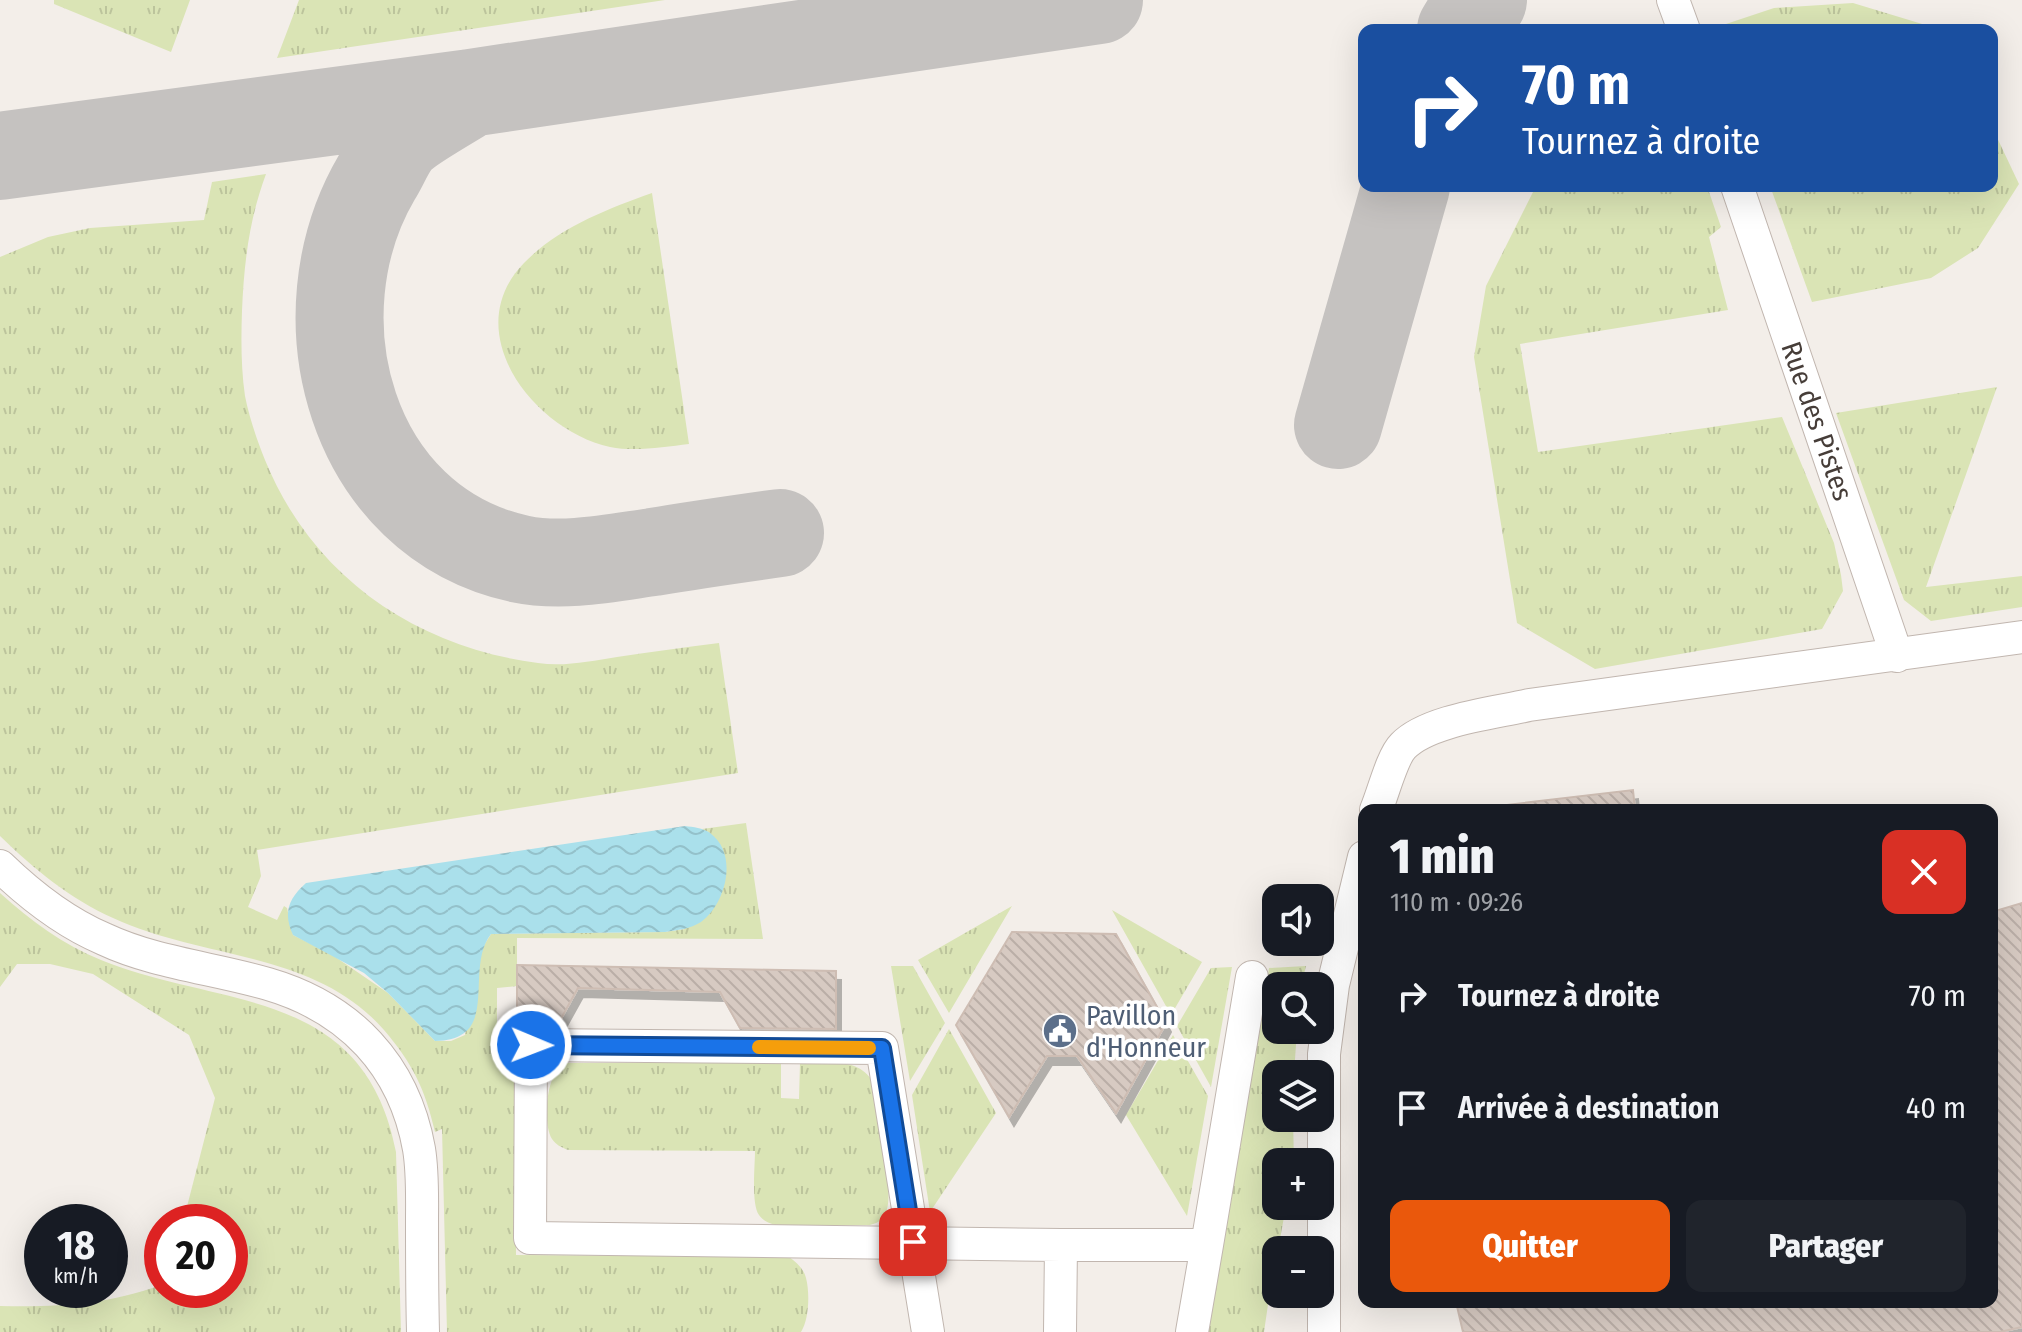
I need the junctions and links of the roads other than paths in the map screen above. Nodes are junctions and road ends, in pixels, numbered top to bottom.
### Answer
1 (1673, 0) edge
2 (1682, 24) edge
3 (1739, 192) edge
4 (2022, 637) edge
5 (1897, 656) junction
6 (1378, 804) edge
7 (0, 866) edge
8 (1358, 882) edge
9 (1252, 977) dead end
10 (913, 1242) junction
11 (1061, 1245) junction
12 (1207, 1245) junction
13 (423, 1332) edge
14 (928, 1332) edge
15 (1060, 1332) edge
16 (1192, 1332) edge
17 (1324, 1332) edge

1 - 2 lane
3 - 5 lane, Rue des Pistes
4 - 5 lane
5 - 6 lane
7 - 13 lane
8 - 17 lane
9 - 12 lane
10 - 10 lane
10 - 11 lane
10 - 14 lane
11 - 12 lane
11 - 15 lane
12 - 16 lane

